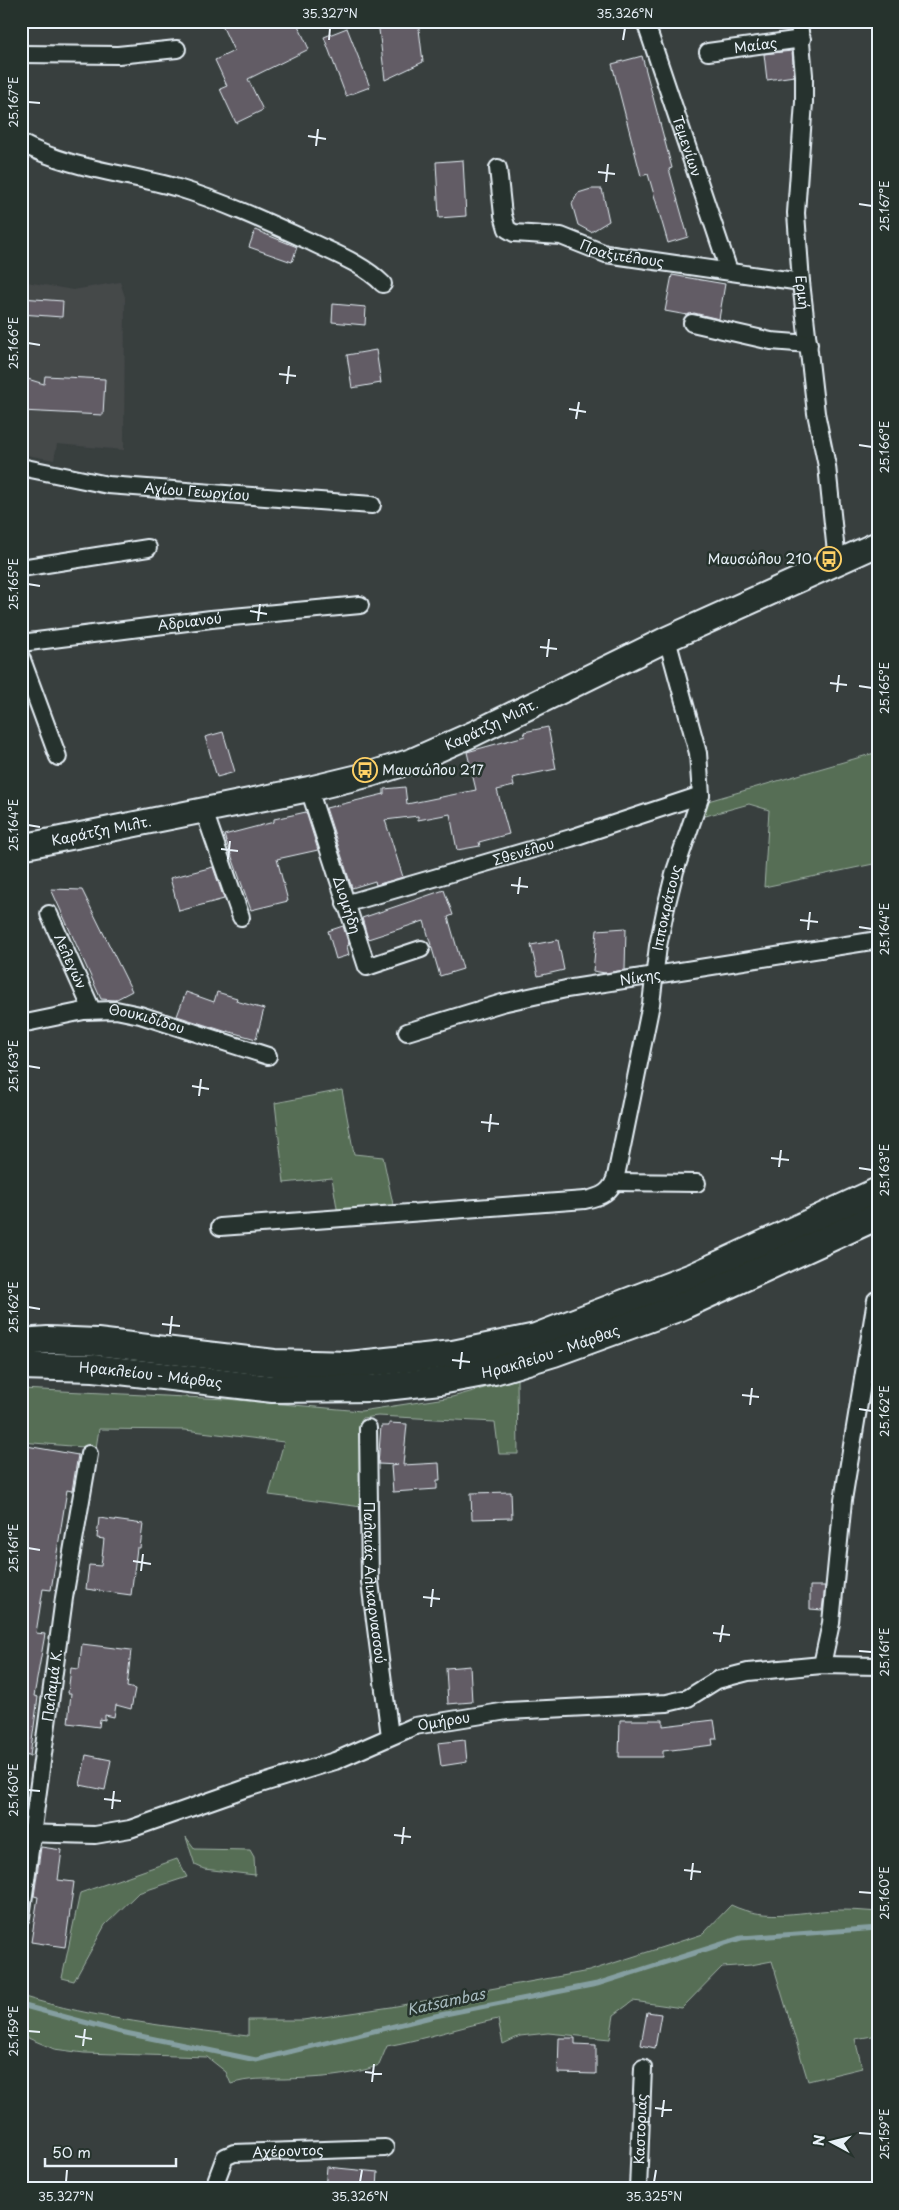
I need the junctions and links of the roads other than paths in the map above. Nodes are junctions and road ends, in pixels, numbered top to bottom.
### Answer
1 (645, 21) edge
2 (799, 21) edge
3 (802, 39) junction
4 (177, 49) dead end
5 (708, 52) dead end
6 (21, 54) edge
7 (21, 143) edge
8 (498, 168) dead end
9 (729, 271) junction
10 (801, 282) junction
11 (383, 284) dead end
12 (692, 323) dead end
13 (809, 344) junction
14 (21, 467) edge
15 (372, 505) dead end
16 (878, 544) edge
17 (148, 548) dead end
18 (837, 562) junction
19 (21, 568) edge
20 (360, 605) dead end
21 (667, 639) junction
22 (21, 643) edge
23 (21, 657) edge
24 (58, 757) dead end
25 (309, 789) junction
26 (701, 795) junction
27 (204, 811) junction
28 (21, 847) edge
29 (345, 904) junction
30 (49, 914) dead end
31 (240, 917) dead end
32 (878, 940) edge
33 (421, 949) dead end
34 (654, 975) junction
35 (92, 1010) junction
36 (21, 1024) edge
37 (407, 1032) dead end
38 (268, 1056) dead end
39 (614, 1182) junction
40 (697, 1183) dead end
41 (878, 1192) edge
42 (878, 1216) edge
43 (220, 1227) dead end
44 (876, 1300) dead end
45 (21, 1342) edge
46 (21, 1366) edge
47 (368, 1428) dead end
48 (89, 1454) dead end
49 (822, 1665) junction
50 (878, 1666) edge
51 (390, 1736) junction
52 (27, 1833) edge
53 (21, 1917) edge
54 (643, 2068) dead end
55 (385, 2148) dead end
56 (213, 2189) edge
57 (638, 2189) edge

1 - 9 street, Τεμενίων
2 - 3 street, Ερμή
3 - 5 street, Μαίας
3 - 10 street, Ερμή
4 - 6 street
7 - 11 street
8 - 9 street, Πραξιτέλους
9 - 10 street, Πραξιτέλους
10 - 13 street, Ερμή
12 - 13 street
13 - 18 street, Ερμή
14 - 15 street, Αγίου Γεωργίου
16 - 18 street, Καράτζη Μιλτ.
17 - 19 street
18 - 21 street, Καράτζη Μιλτ.
20 - 22 street, Αδριανού
21 - 25 street, Καράτζη Μιλτ.
21 - 26 street, Ιπποκράτους
23 - 24 street
25 - 27 street, Καράτζη Μιλτ.
25 - 29 street, Διομήδη
26 - 29 street, Σθενέλου
26 - 34 street, Ιπποκράτους
27 - 28 street, Καράτζη Μιλτ.
27 - 31 street
29 - 33 street, Διομήδη
30 - 35 street, Λελεγών
32 - 34 street, Νίκης
34 - 37 street, Νίκης
34 - 39 street, Ιπποκράτους
35 - 36 street, Θουκιδίδου
35 - 38 street, Θουκιδίδου
39 - 40 street
39 - 43 street
41 - 45 main road, Ηρακλείου - Μάρθας
42 - 46 main road, Ηρακλείου - Μάρθας
44 - 49 street
47 - 51 street, Παλαιάς Αλικαρνασσού
48 - 52 street, Παλαμά Κ.
49 - 50 street, Ομήρου
49 - 51 street, Ομήρου
51 - 52 street, Ομήρου
52 - 53 street, Παλαμά Κ.
54 - 57 street, Καστοριάς
55 - 56 street, Αχέροντος

